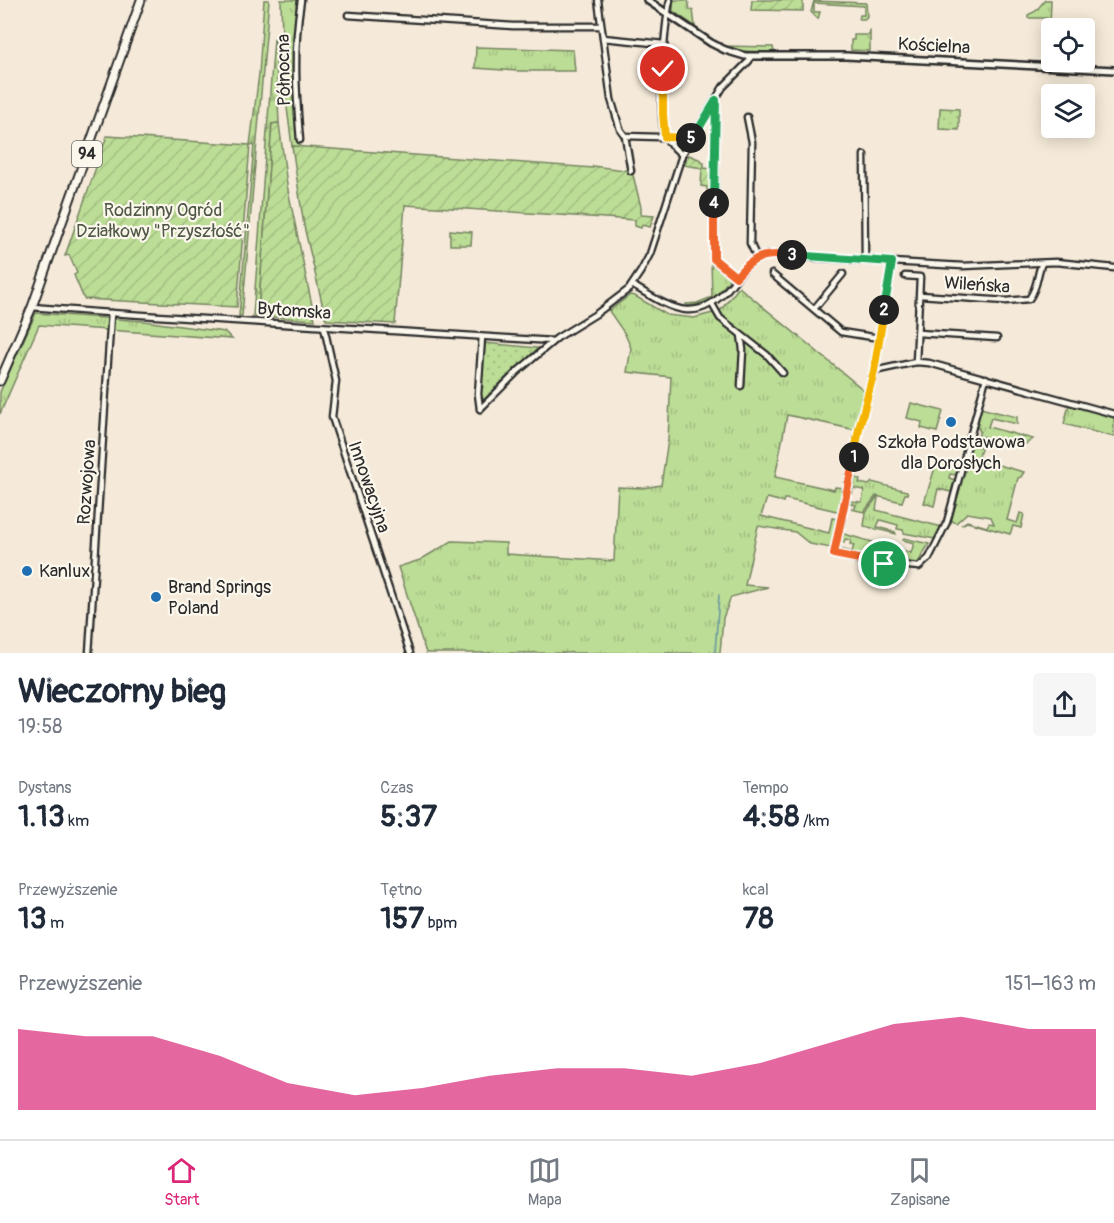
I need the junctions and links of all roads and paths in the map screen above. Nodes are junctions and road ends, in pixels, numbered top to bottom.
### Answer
1 (141, 0) edge
2 (301, 0) edge
3 (598, 0) edge
4 (648, 0) edge
5 (670, 0) edge
6 (667, 14) junction
7 (348, 15) dead end
8 (601, 26) junction
9 (603, 38) junction
10 (664, 44) junction
11 (751, 56) junction
12 (1114, 70) edge
13 (716, 100) junction
14 (747, 117) dead end
15 (625, 136) junction
16 (665, 137) junction
17 (693, 138) junction
18 (300, 140) dead end
19 (682, 155) junction
20 (864, 155) dead end
21 (631, 171) dead end
22 (757, 258) junction
23 (865, 260) junction
24 (892, 262) junction
25 (1042, 262) junction
26 (1114, 268) edge
27 (772, 274) dead end
28 (843, 274) dead end
29 (905, 276) dead end
30 (736, 277) junction
31 (632, 285) junction
32 (920, 295) junction
33 (712, 304) junction
34 (33, 307) junction
35 (814, 309) junction
36 (111, 314) junction
37 (324, 327) junction
38 (918, 333) junction
39 (741, 335) junction
40 (482, 337) junction
41 (879, 338) junction
42 (997, 338) dead end
43 (553, 341) junction
44 (916, 362) junction
45 (874, 371) junction
46 (783, 373) dead end
47 (986, 378) junction
48 (0, 381) edge
49 (741, 386) dead end
50 (1114, 414) edge
51 (89, 653) edge
52 (410, 653) edge

1 - 34 main road, 94
2 - 18 street, Północna
3 - 8 street
4 - 6 street, Kościelna
5 - 6 street
6 - 10 street
6 - 11 street, Kościelna
7 - 8 street
8 - 9 street
9 - 10 street
9 - 15 street
10 - 16 street
11 - 12 street, Kościelna
11 - 13 street
13 - 17 street
13 - 30 street
14 - 22 street
15 - 16 street
15 - 21 street
16 - 17 street
16 - 19 street
17 - 19 street
19 - 31 street
20 - 23 street
22 - 23 street
22 - 30 street
23 - 24 street
24 - 25 street
24 - 41 street
25 - 26 street
25 - 32 street, Wileńska
27 - 35 street
28 - 35 street
29 - 32 street, Wileńska
30 - 33 street
31 - 33 street
31 - 43 street
32 - 38 street, Wileńska
33 - 39 street
34 - 36 street, Bytomska
34 - 48 main road, 94
35 - 41 street
36 - 37 street, Bytomska
36 - 51 street, Rozwojowa
37 - 40 street, Bytomska
37 - 52 street, Innowacyjna
38 - 42 street
38 - 44 street, Wileńska
39 - 46 street
39 - 49 street
40 - 43 street, Bytomska
40 - 43 street
41 - 45 street
44 - 45 street
44 - 47 street
45 - 47 street
47 - 50 street

